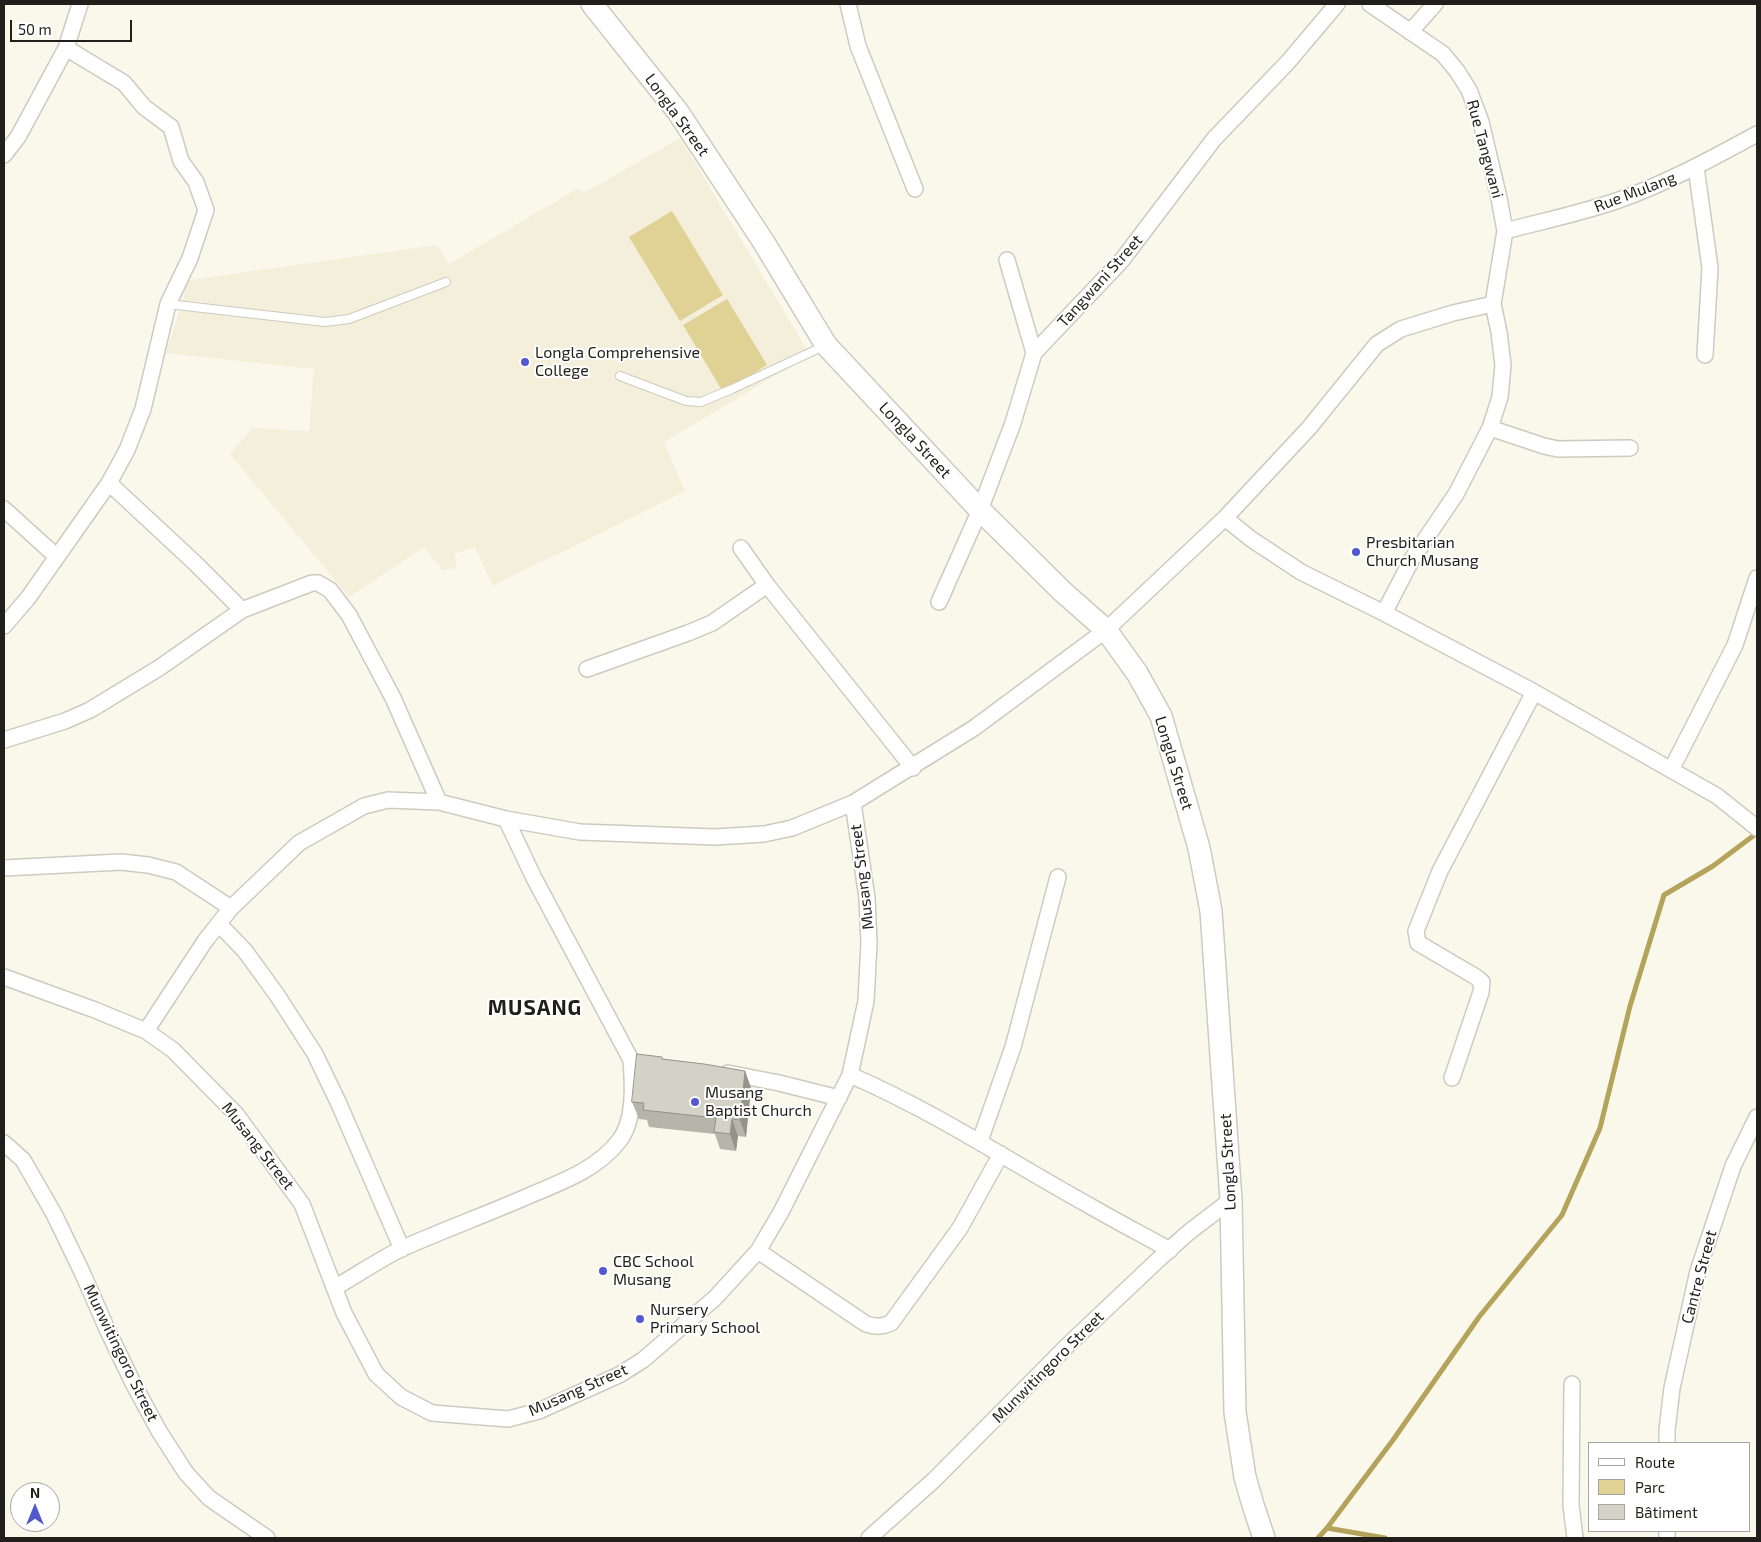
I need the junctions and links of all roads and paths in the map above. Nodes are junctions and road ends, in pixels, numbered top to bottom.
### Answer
1 (80, 4) edge
2 (592, 4) edge
3 (848, 4) edge
4 (1337, 4) edge
5 (1370, 4) edge
6 (1435, 4) edge
7 (1410, 32) junction
8 (66, 48) junction
9 (1757, 134) edge
10 (4, 155) edge
11 (1696, 167) junction
12 (915, 189) dead end
13 (1505, 231) junction
14 (1007, 260) dead end
15 (446, 282) dead end
16 (168, 304) junction
17 (1493, 304) junction
18 (826, 345) junction
19 (1034, 352) junction
20 (1705, 355) dead end
21 (620, 376) dead end
22 (1490, 428) junction
23 (1630, 448) dead end
24 (109, 483) junction
25 (4, 510) edge
26 (980, 510) junction
27 (1225, 518) junction
28 (741, 548) dead end
29 (57, 557) junction
30 (1757, 578) edge
31 (767, 585) junction
32 (939, 602) dead end
33 (242, 610) junction
34 (1384, 613) junction
35 (4, 626) edge
36 (1106, 630) junction
37 (587, 669) dead end
38 (1534, 692) junction
39 (4, 740) edge
40 (913, 768) junction
41 (1671, 770) junction
42 (439, 802) junction
43 (853, 804) junction
44 (506, 819) junction
45 (1757, 828) edge
46 (4, 868) edge
47 (1058, 877) dead end
48 (231, 908) junction
49 (219, 924) junction
50 (4, 977) edge
51 (146, 1031) junction
52 (631, 1060) junction
53 (648, 1062) edge
54 (717, 1072) edge
55 (850, 1075) junction
56 (1452, 1078) dead end
57 (839, 1098) junction
58 (1757, 1117) edge
59 (980, 1141) junction
60 (4, 1143) edge
61 (1001, 1154) junction
62 (1231, 1200) junction
63 (402, 1249) junction
64 (1170, 1250) junction
65 (758, 1251) junction
66 (334, 1288) junction
67 (1572, 1384) dead end
68 (1667, 1442) edge
69 (267, 1538) edge
70 (869, 1538) edge
71 (1264, 1538) edge
72 (1575, 1538) edge

1 - 8 street
2 - 18 main road, Longla Street
3 - 12 street
4 - 19 street, Tangwani Street
5 - 7 street, Rue Tangwani
6 - 7 street
7 - 13 street, Rue Tangwani
8 - 10 street
8 - 16 street
9 - 11 street, Rue Mulang
11 - 13 street, Rue Mulang
11 - 20 street
13 - 17 street
14 - 19 street
15 - 16 lane
16 - 24 street
17 - 22 street
17 - 27 street
18 - 21 lane
18 - 26 main road, Longla Street
19 - 26 street, Tangwani Street
22 - 23 street
22 - 34 street
24 - 29 street
24 - 33 street
25 - 29 street
26 - 32 street, Tangwani Street
26 - 36 main road, Longla Street
27 - 34 street
27 - 36 street
28 - 31 street
29 - 35 street
30 - 41 street
31 - 37 street
31 - 40 street
33 - 39 street
33 - 42 street
34 - 38 street
36 - 40 street
36 - 62 main road, Longla Street
38 - 41 street
38 - 56 street
40 - 43 street
41 - 45 street
42 - 44 street
42 - 48 street
43 - 44 street
43 - 55 street, Musang Street
44 - 52 street
46 - 48 street
47 - 59 street
48 - 49 street
49 - 51 street
49 - 63 street
50 - 51 street, Musang Street
51 - 66 street, Musang Street
52 - 53 street
52 - 63 street
54 - 57 street
55 - 57 street, Musang Street
55 - 59 street
57 - 65 street, Musang Street
58 - 68 street, Cantre Street
59 - 61 street
60 - 69 street, Munwitingoro Street
61 - 64 street
61 - 65 street
62 - 64 street, Munwitingoro Street
62 - 71 main road, Longla Street
63 - 66 street
64 - 70 street, Munwitingoro Street
65 - 66 street, Musang Street
67 - 72 street

